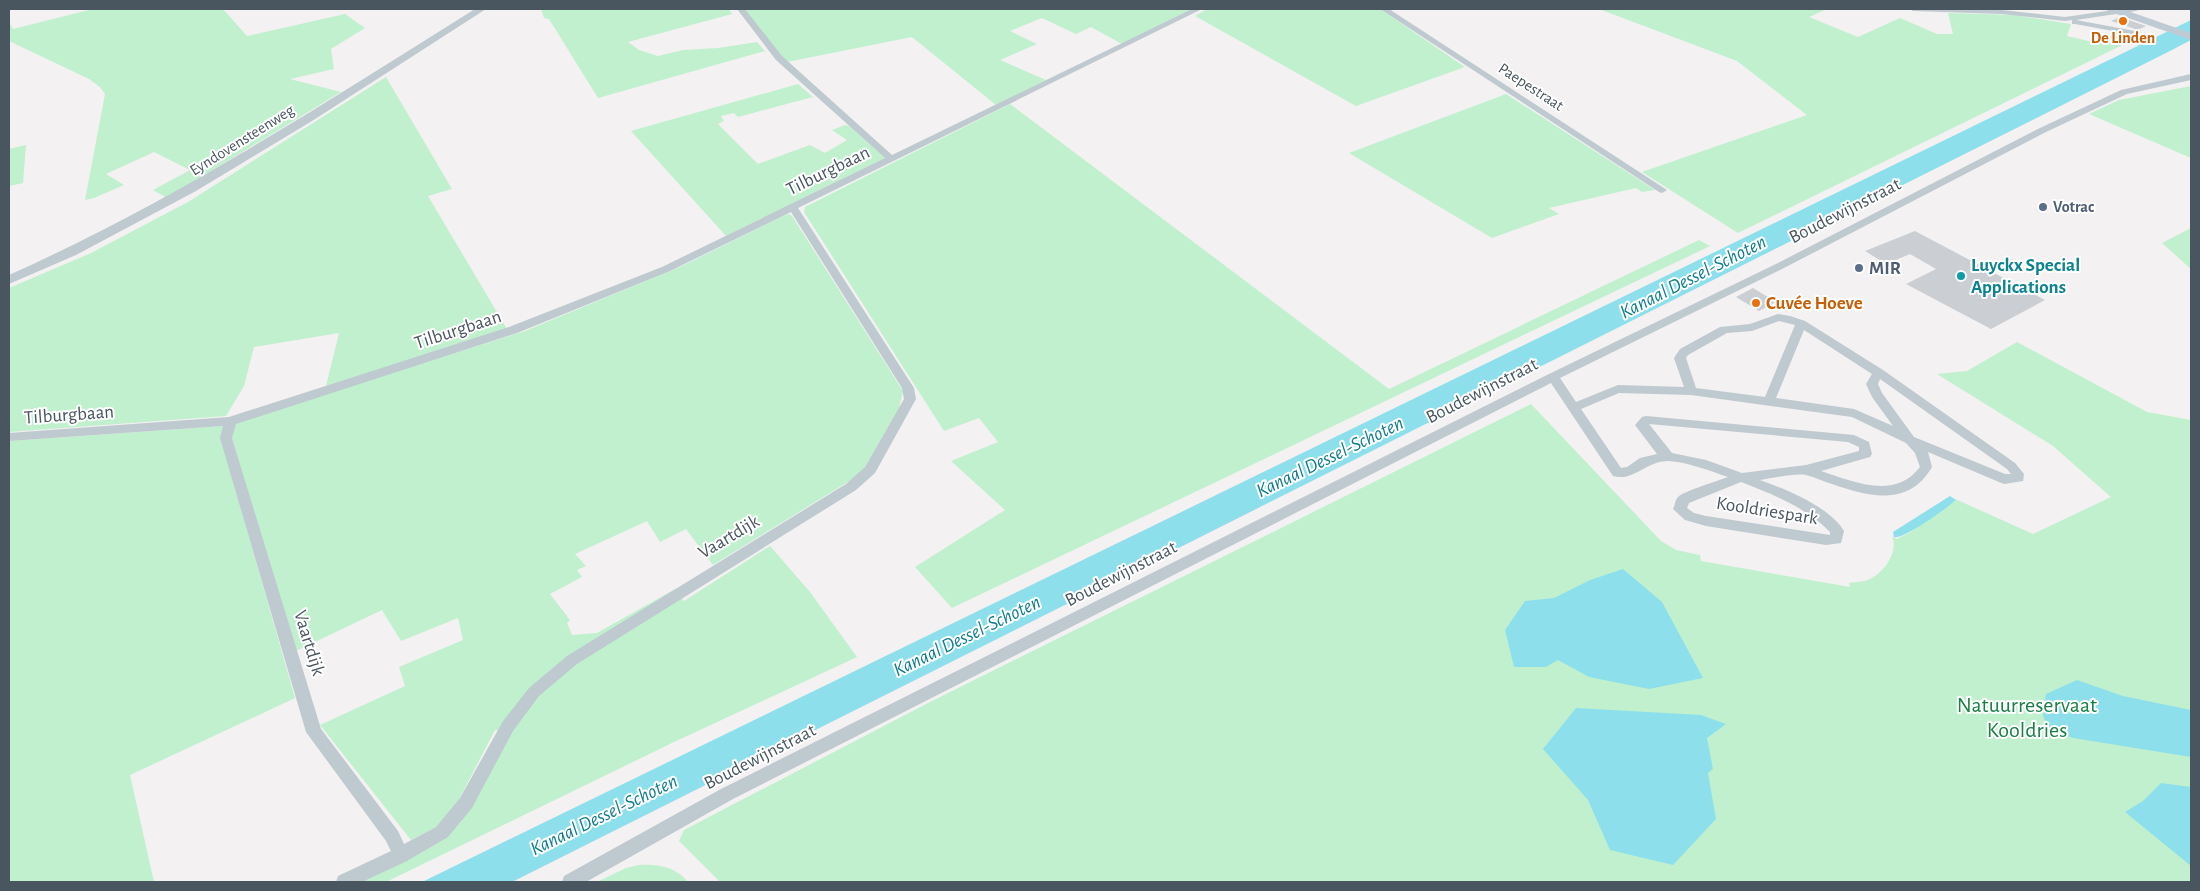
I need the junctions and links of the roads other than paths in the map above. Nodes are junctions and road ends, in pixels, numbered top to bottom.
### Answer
1 (482, 9) edge
2 (741, 9) edge
3 (1198, 9) edge
4 (1384, 9) edge
5 (1913, 9) edge
6 (2136, 9) edge
7 (2115, 10) edge
8 (2071, 19) junction
9 (2136, 33) dead end
10 (2191, 37) edge
11 (2191, 78) edge
12 (891, 159) junction
13 (1662, 190) dead end
14 (794, 208) junction
15 (9, 280) edge
16 (1802, 323) junction
17 (1879, 373) junction
18 (1553, 377) junction
19 (1691, 391) junction
20 (1770, 401) junction
21 (1575, 407) junction
22 (230, 421) junction
23 (9, 437) edge
24 (1910, 440) junction
25 (1668, 457) junction
26 (1806, 470) junction
27 (1743, 477) junction
28 (401, 855) junction
29 (344, 882) edge
30 (570, 882) edge

1 - 15 street, Eyndovensteenweg
2 - 12 street, Tilburgbaan
3 - 12 street, Tilburgbaan
4 - 13 street, Paepestraat
5 - 8 street
6 - 7 street
7 - 8 street
7 - 10 main road
8 - 9 street
11 - 18 street, Boudewijnstraat
12 - 14 street, Tilburgbaan
14 - 22 street, Tilburgbaan
14 - 28 street, Vaartdijk
16 - 17 street, Kooldriespark
16 - 19 street, Kooldriespark
16 - 20 street
17 - 24 street, Kooldriespark
17 - 24 street, Kooldriespark
18 - 21 street, Kooldriespark
18 - 30 street, Boudewijnstraat
19 - 20 street, Kooldriespark
19 - 21 street, Kooldriespark
20 - 24 street, Kooldriespark
21 - 25 street, Kooldriespark
22 - 23 street, Tilburgbaan
22 - 28 street, Vaartdijk
24 - 26 street, Kooldriespark
25 - 26 street, Kooldriespark
25 - 27 street, Kooldriespark
26 - 27 street, Kooldriespark
27 - 27 street, Kooldriespark
28 - 29 street, Vaartdijk

